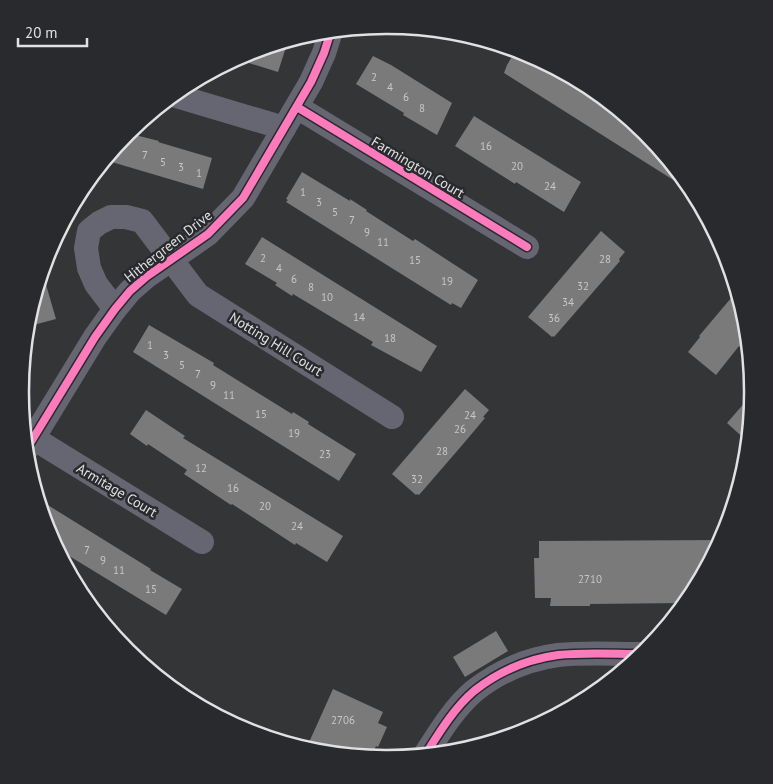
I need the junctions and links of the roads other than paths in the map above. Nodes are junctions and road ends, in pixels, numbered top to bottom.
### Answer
1 (327, 39) edge
2 (183, 98) edge
3 (296, 107) junction
4 (284, 128) junction
5 (527, 248) dead end
6 (172, 259) junction
7 (114, 309) junction
8 (392, 417) dead end
9 (32, 439) edge
10 (33, 446) edge
11 (202, 542) dead end
12 (629, 654) edge
13 (430, 747) edge

1 - 3 street, Hithergreen Drive
2 - 4 street
3 - 4 street, Hithergreen Drive
3 - 5 street, Farmington Court
4 - 6 street, Hithergreen Drive
6 - 7 street, Hithergreen Drive
6 - 7 street, Notting Hill Court
6 - 8 street, Notting Hill Court
7 - 9 street, Hithergreen Drive
10 - 11 street, Armitage Court
12 - 13 street

